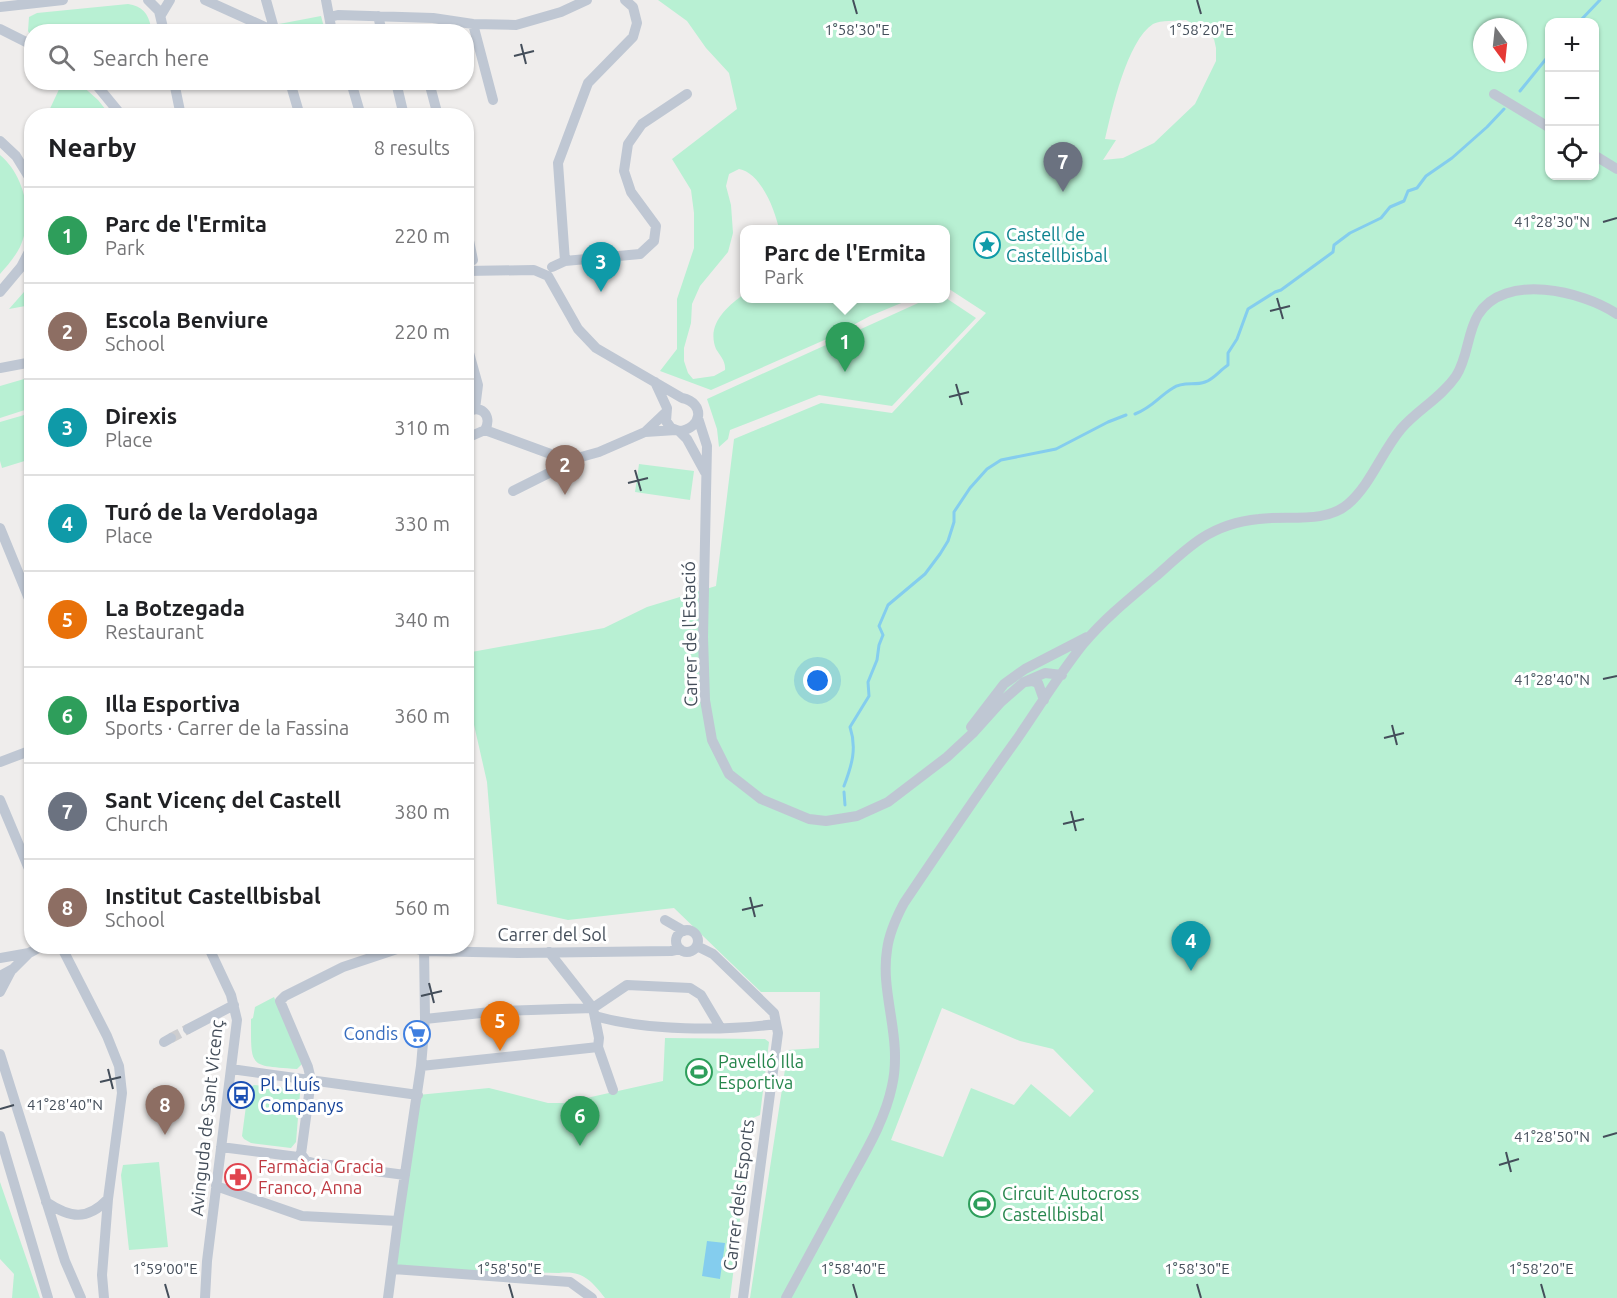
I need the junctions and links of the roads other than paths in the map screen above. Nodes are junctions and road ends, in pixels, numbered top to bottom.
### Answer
1 (63, 0) edge
2 (148, 0) edge
3 (170, 0) edge
4 (205, 0) edge
5 (266, 0) edge
6 (326, 0) edge
7 (587, 0) edge
8 (625, 0) edge
9 (0, 7) edge
10 (160, 15) junction
11 (378, 16) junction
12 (330, 17) junction
13 (444, 20) junction
14 (162, 24) edge
15 (260, 24) edge
16 (274, 24) edge
17 (331, 24) edge
18 (380, 24) edge
19 (442, 24) edge
20 (473, 24) edge
21 (474, 24) edge
22 (0, 28) edge
23 (474, 28) edge
24 (24, 41) edge
25 (101, 90) edge
26 (176, 90) edge
27 (292, 90) edge
28 (353, 90) edge
29 (398, 90) edge
30 (431, 90) edge
31 (687, 94) dead end
32 (1494, 94) dead end
33 (493, 100) dead end
34 (115, 108) edge
35 (179, 108) edge
36 (298, 108) edge
37 (359, 108) edge
38 (402, 108) edge
39 (436, 108) edge
40 (1547, 126) edge
41 (0, 141) edge
42 (1599, 158) edge
43 (24, 167) edge
44 (1617, 169) edge
45 (24, 261) edge
46 (565, 261) junction
47 (474, 271) edge
48 (547, 271) junction
49 (0, 292) edge
50 (1617, 314) edge
51 (24, 364) edge
52 (0, 368) edge
53 (474, 371) edge
54 (655, 381) junction
55 (682, 398) junction
56 (474, 400) edge
57 (666, 410) junction
58 (474, 412) edge
59 (698, 418) junction
60 (678, 431) junction
61 (645, 432) junction
62 (474, 433) edge
63 (474, 434) edge
64 (581, 457) junction
65 (706, 472) junction
66 (513, 491) dead end
67 (0, 528) edge
68 (24, 586) edge
69 (1093, 634) junction
70 (1044, 660) junction
71 (1062, 675) junction
72 (1024, 682) junction
73 (1044, 700) junction
74 (961, 742) junction
75 (24, 753) edge
76 (0, 762) edge
77 (0, 800) edge
78 (24, 857) edge
79 (665, 920) dead end
80 (684, 931) junction
81 (697, 946) junction
82 (680, 949) junction
83 (474, 951) edge
84 (549, 952) junction
85 (24, 954) edge
86 (28, 954) edge
87 (65, 954) edge
88 (212, 954) edge
89 (383, 954) edge
90 (424, 954) edge
91 (0, 956) edge
92 (12, 969) junction
93 (0, 976) edge
94 (0, 992) edge
95 (234, 1005) junction
96 (594, 1012) junction
97 (425, 1019) junction
98 (776, 1024) junction
99 (720, 1027) junction
100 (188, 1029) tunnel mouth
101 (598, 1047) junction
102 (0, 1054) edge
103 (421, 1066) junction
104 (231, 1069) junction
105 (311, 1080) junction
106 (613, 1090) dead end
107 (418, 1095) junction
108 (0, 1136) edge
109 (221, 1147) junction
110 (301, 1154) junction
111 (405, 1175) junction
112 (216, 1186) junction
113 (108, 1199) junction
114 (46, 1202) junction
115 (398, 1221) junction
116 (393, 1269) junction
117 (48, 1298) edge
118 (81, 1298) edge
119 (104, 1298) edge
120 (205, 1298) edge
121 (388, 1298) edge
122 (592, 1298) edge
123 (743, 1298) edge
124 (786, 1298) edge

1 - 9 street
2 - 10 street
3 - 10 street
4 - 15 street
5 - 16 street
6 - 12 street
7 - 21 street
8 - 46 street
10 - 14 street
11 - 12 street
11 - 13 street
11 - 18 street
12 - 17 street
13 - 19 street
13 - 20 street
22 - 24 street
23 - 33 street
25 - 34 street
26 - 35 street
27 - 36 street
28 - 37 street
29 - 38 street
30 - 39 street
31 - 46 street
32 - 40 street
41 - 43 street
42 - 44 street
45 - 49 street
46 - 48 street
47 - 48 street
48 - 54 street, Carrer de l'Estació
50 - 69 street
51 - 52 street
53 - 56 street
54 - 55 street, Carrer de l'Estació
54 - 57 street
55 - 57 street
55 - 59 street, Carrer de l'Estació
57 - 60 street
57 - 61 street
58 - 62 street
59 - 60 street
59 - 65 street, Carrer de l'Estació
60 - 61 street
60 - 65 street
61 - 64 street
63 - 64 street
64 - 66 street
65 - 74 street, Carrer de l'Estació
67 - 68 street
69 - 70 street, Carrer de l'Estació
69 - 71 street
70 - 71 street
70 - 74 street, Carrer de l'Estació
71 - 72 street, Carrer de l'Estació
71 - 73 street
72 - 73 street
72 - 74 street, Carrer de l'Estació
73 - 124 street
75 - 76 street
77 - 78 street
79 - 80 street
80 - 81 street
80 - 82 street
81 - 82 street
81 - 98 street
82 - 84 street, Carrer del Sol
83 - 84 street, Carrer del Sol
84 - 96 street
85 - 91 street
86 - 92 street
87 - 113 street
88 - 95 street, Avinguda de Sant Vicenç
89 - 105 street
90 - 97 street
92 - 93 street
92 - 94 street
95 - 100 street
95 - 104 street, Avinguda de Sant Vicenç
96 - 97 street
96 - 99 street
96 - 99 street
96 - 101 street
97 - 103 street
98 - 99 street
98 - 123 street, Carrer dels Esports
101 - 103 street
101 - 106 street
102 - 114 street
103 - 107 street
104 - 105 street
104 - 109 street, Avinguda de Sant Vicenç
105 - 107 street
105 - 110 street
107 - 111 street
108 - 117 street
109 - 110 street
109 - 112 street, Avinguda de Sant Vicenç
110 - 111 street
111 - 115 street
112 - 115 street
112 - 120 street, Avinguda de Sant Vicenç
113 - 114 street
113 - 119 street
114 - 118 street
115 - 116 street
116 - 121 street
116 - 122 street

